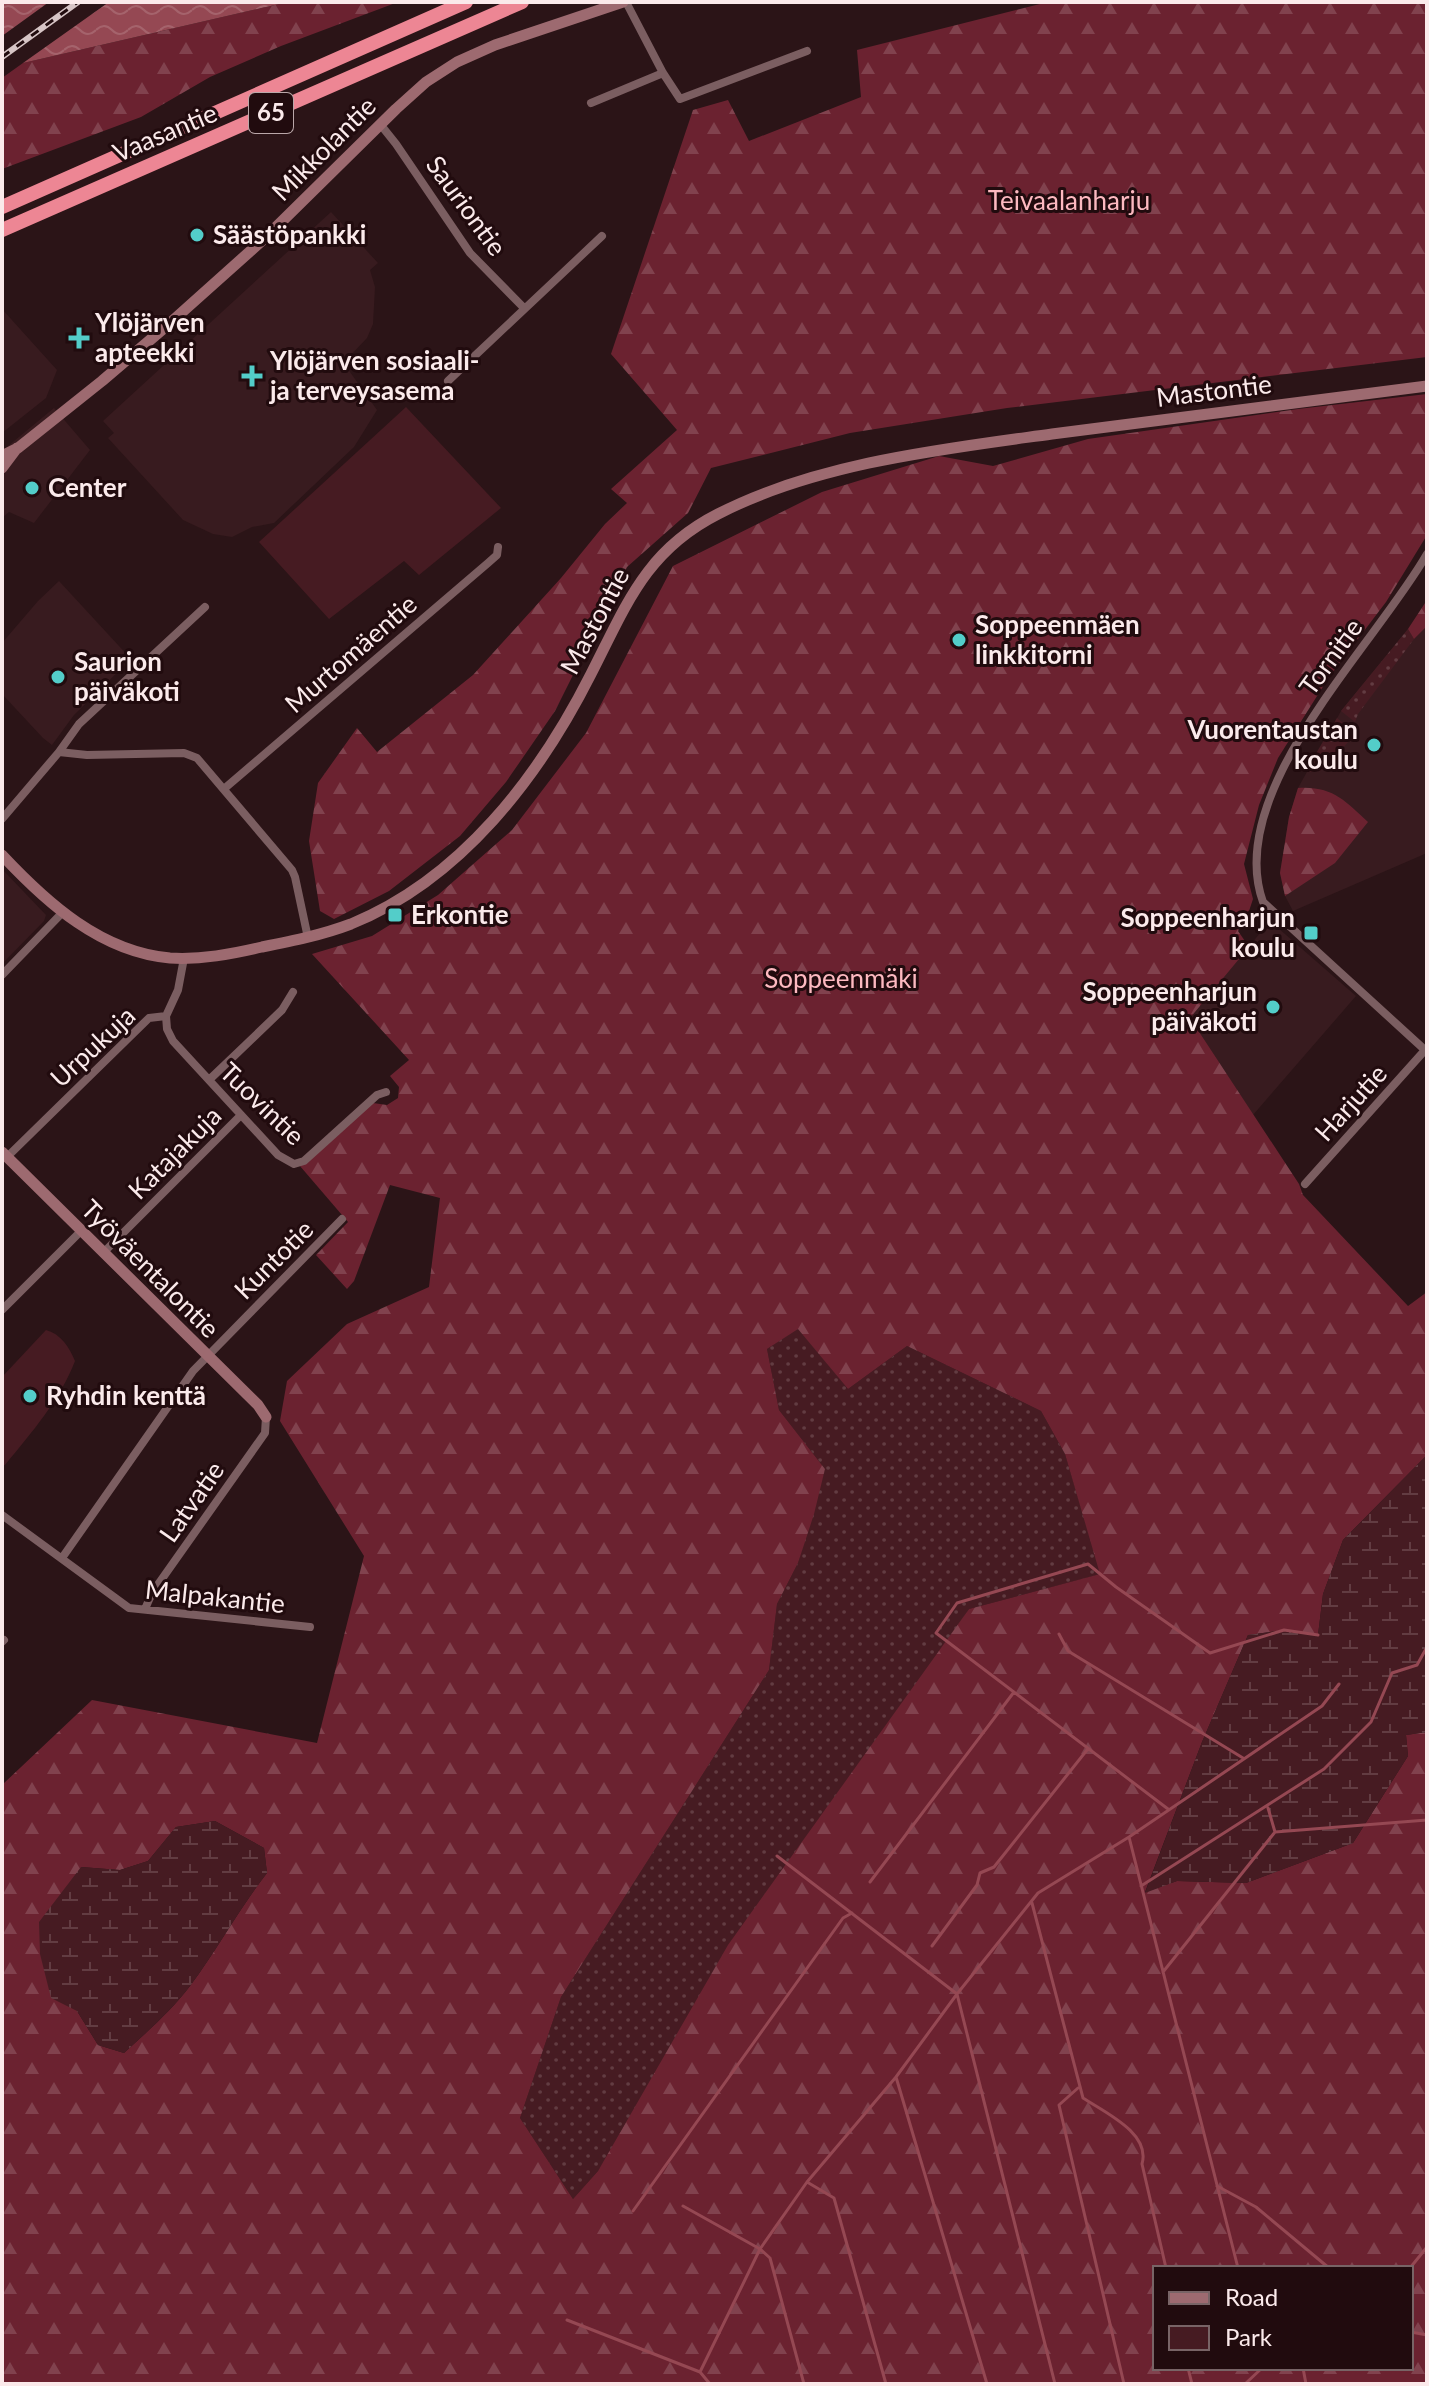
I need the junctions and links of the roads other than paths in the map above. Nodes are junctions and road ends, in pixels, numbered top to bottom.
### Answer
1 (466, 2) edge
2 (522, 2) edge
3 (624, 2) edge
4 (807, 51) dead end
5 (663, 73) junction
6 (591, 103) dead end
7 (380, 124) junction
8 (2, 207) edge
9 (2, 230) edge
10 (602, 236) dead end
11 (524, 308) junction
12 (448, 381) dead end
13 (1427, 386) edge
14 (18, 448) junction
15 (2, 456) edge
16 (2, 468) edge
17 (498, 547) dead end
18 (1427, 554) edge
19 (205, 607) dead end
20 (59, 752) junction
21 (225, 788) junction
22 (2, 819) edge
23 (2, 855) edge
24 (63, 912) junction
25 (308, 938) junction
26 (184, 958) junction
27 (2, 975) edge
28 (293, 992) dead end
29 (166, 1016) junction
30 (1426, 1049) edge
31 (209, 1080) junction
32 (386, 1092) dead end
33 (241, 1115) junction
34 (4, 1155) edge
35 (1305, 1184) dead end
36 (342, 1219) dead end
37 (81, 1231) junction
38 (103, 1253) junction
39 (2, 1310) edge
40 (207, 1356) junction
41 (266, 1417) joint
42 (2, 1515) edge
43 (62, 1558) junction
44 (145, 1609) junction
45 (310, 1627) dead end

1 - 8 highway, Vaasantie / 65
2 - 9 highway, Vaasantie / 65
3 - 5 street
3 - 7 main road, Mikkolantie
4 - 5 street
5 - 6 street
7 - 11 street, Sauriontie
7 - 14 main road, Mikkolantie
10 - 11 street
11 - 12 street
13 - 25 main road, Mastontie
14 - 15 main road, Mikkolantie
14 - 16 main road, Mikkolantie
17 - 21 street, Murtomäentie
18 - 30 street, Tornitie
19 - 20 street
20 - 21 street
20 - 22 street
21 - 25 street
23 - 24 main road, Mastontie
24 - 26 main road, Mastontie
24 - 27 street
25 - 26 main road, Mastontie
26 - 29 street, Urpukuja
28 - 31 street
29 - 31 street, Tuovintie
29 - 34 street, Urpukuja
30 - 35 street, Harjutie
31 - 33 street, Tuovintie
32 - 33 street, Tuovintie
33 - 38 street, Katajakuja
34 - 37 main road, Työväentalontie
36 - 40 street, Kuntotie
37 - 38 main road, Työväentalontie
37 - 39 street
38 - 40 main road, Työväentalontie
40 - 41 main road, Työväentalontie
40 - 43 street, Kuntotie
41 - 44 street, Latvatie
42 - 43 street, Malpakantie
43 - 44 street, Malpakantie
44 - 45 street, Malpakantie

